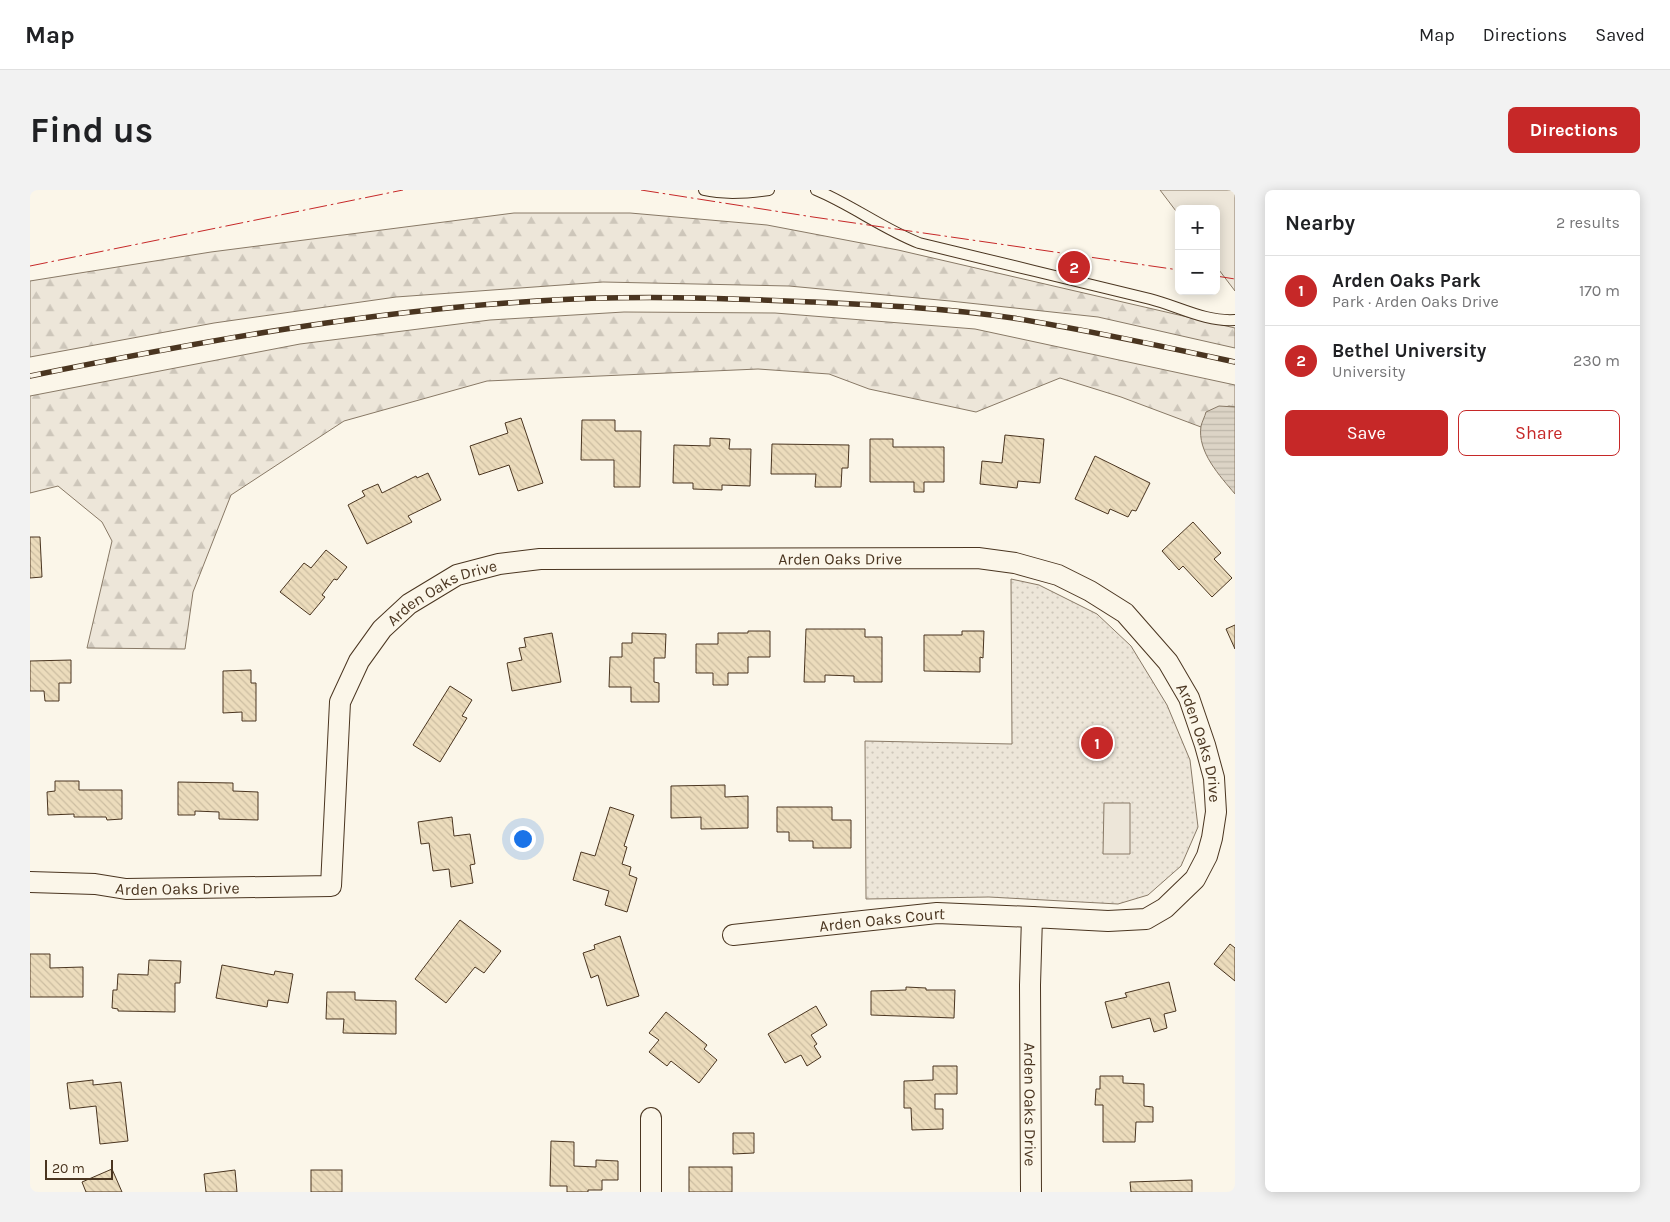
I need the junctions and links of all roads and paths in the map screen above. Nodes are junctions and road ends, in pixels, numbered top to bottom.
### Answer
1 (704, 190) edge
2 (769, 190) edge
3 (816, 190) edge
4 (1235, 320) edge
5 (30, 882) edge
6 (1032, 917) junction
7 (733, 934) dead end
8 (651, 1118) dead end
9 (651, 1192) edge
10 (1031, 1192) edge

1 - 2 lane
3 - 4 lane
5 - 6 street, Arden Oaks Drive
6 - 7 street, Arden Oaks Court
6 - 10 street, Arden Oaks Drive
8 - 9 street

